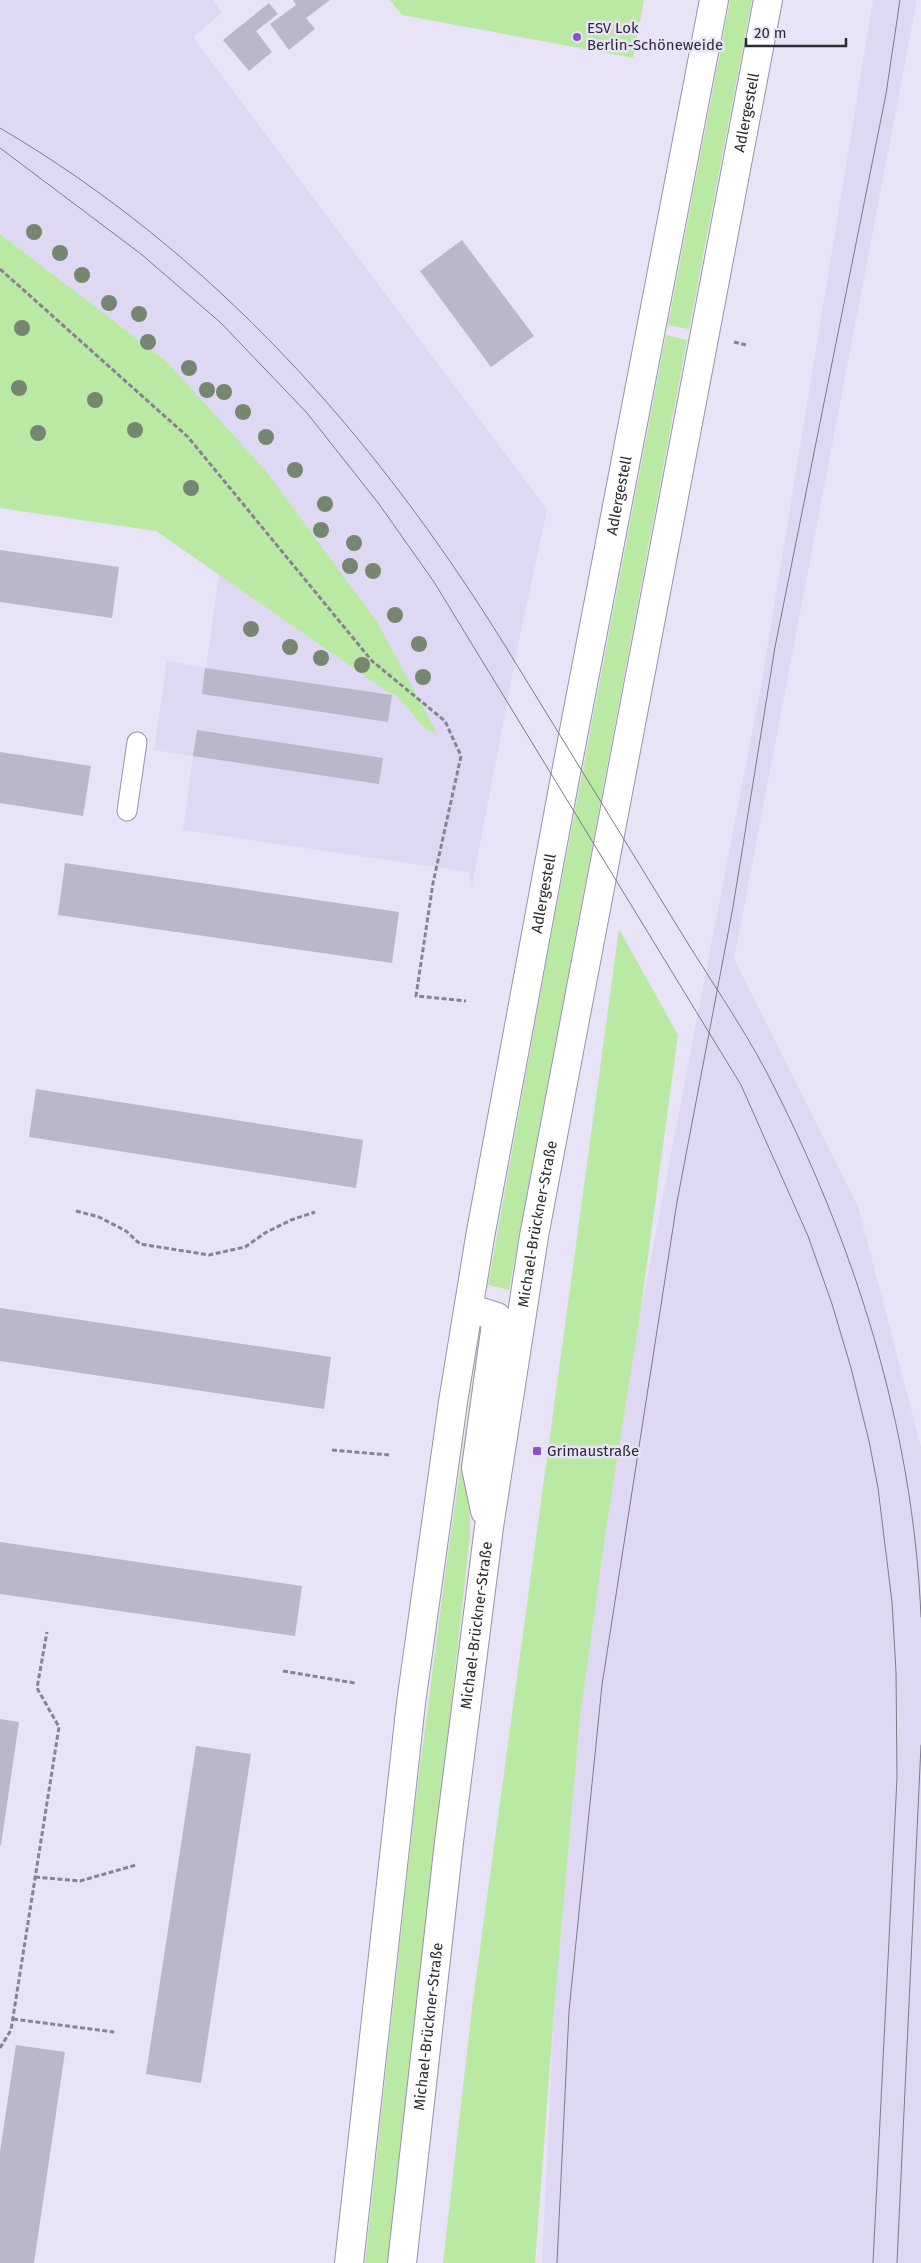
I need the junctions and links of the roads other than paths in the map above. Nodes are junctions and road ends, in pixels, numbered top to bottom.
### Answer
1 (714, 0) edge
2 (768, 0) edge
3 (136, 742) dead end
4 (127, 811) dead end
5 (579, 991) joint
6 (469, 1308) junction
7 (489, 1527) junction
8 (349, 2263) edge
9 (402, 2263) edge

1 - 6 main road, Adlergestell
2 - 5 main road, Adlergestell
3 - 4 lane
5 - 7 main road, Michael-Brückner-Straße
6 - 7 main road
6 - 8 main road
7 - 9 main road, Michael-Brückner-Straße

